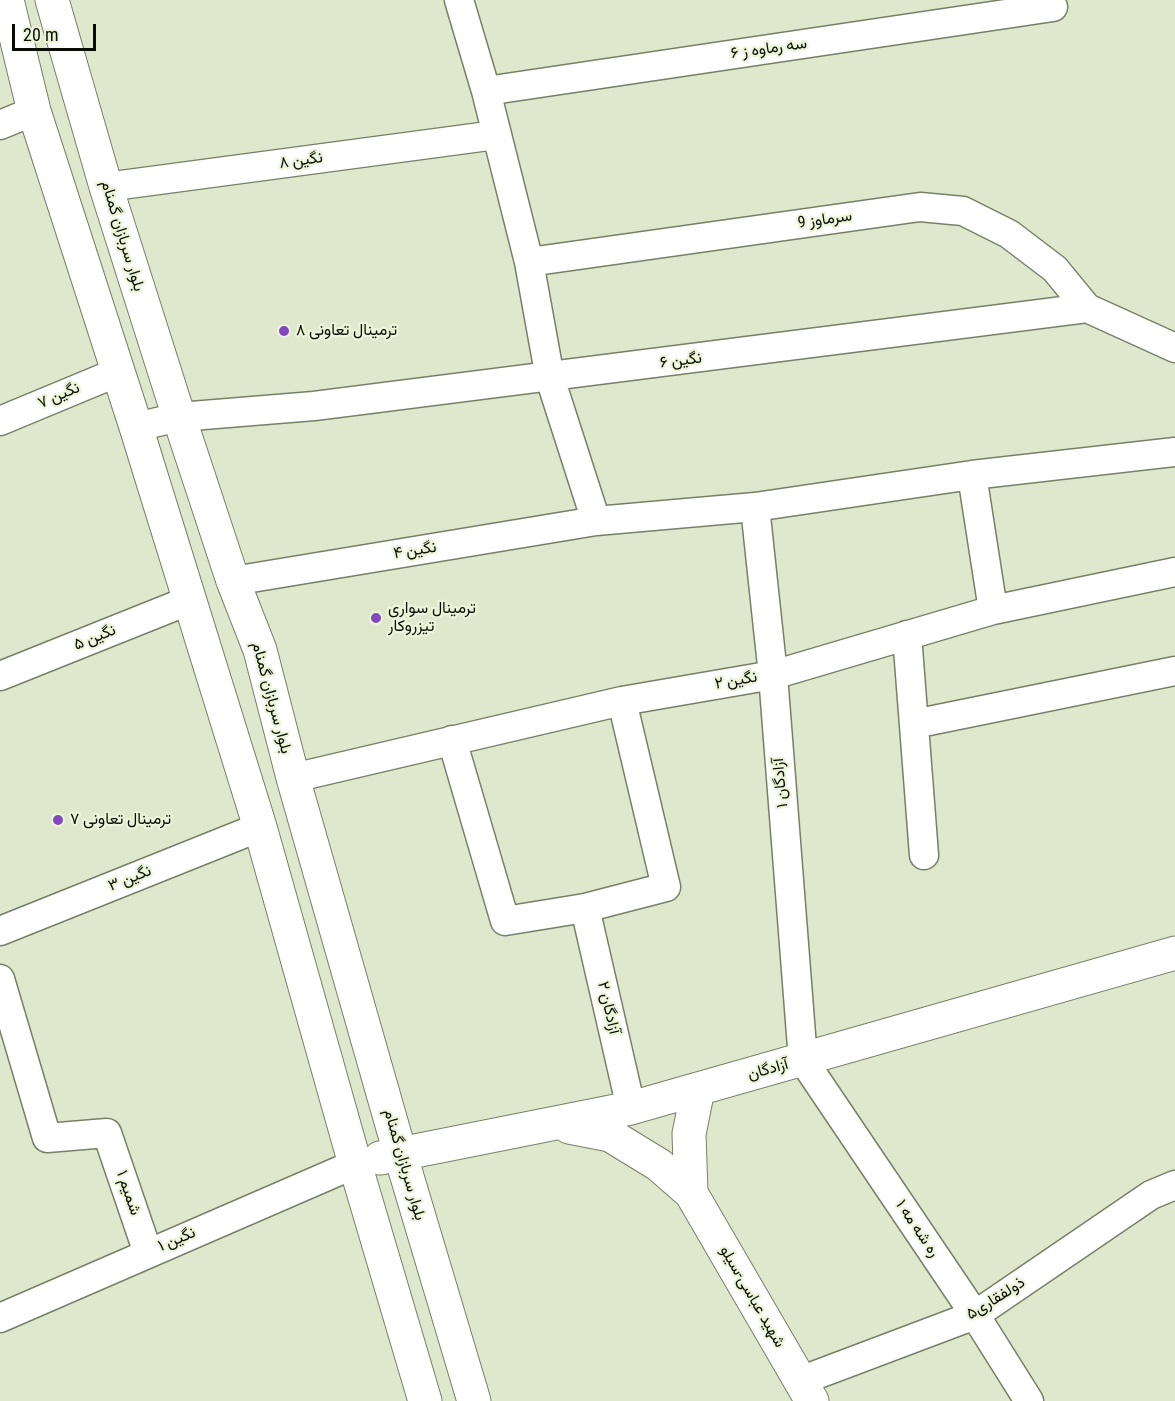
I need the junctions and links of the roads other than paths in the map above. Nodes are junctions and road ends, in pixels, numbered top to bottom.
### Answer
1 (52, 0) edge
2 (459, 0) edge
3 (1053, 7) dead end
4 (6, 11) edge
5 (486, 91) junction
6 (34, 111) junction
7 (0, 125) edge
8 (496, 135) junction
9 (106, 187) junction
10 (529, 262) junction
11 (1087, 308) junction
12 (1175, 348) edge
13 (118, 372) junction
14 (550, 378) junction
15 (179, 417) junction
16 (0, 421) edge
17 (136, 427) junction
18 (1175, 452) edge
19 (972, 474) junction
20 (755, 507) junction
21 (596, 521) junction
22 (1175, 572) edge
23 (233, 581) junction
24 (190, 600) junction
25 (993, 610) junction
26 (907, 635) junction
27 (1175, 671) edge
28 (773, 675) junction
29 (0, 676) edge
30 (622, 701) junction
31 (914, 724) junction
32 (452, 740) junction
33 (293, 778) junction
34 (260, 827) junction
35 (924, 855) dead end
36 (585, 908) junction
37 (0, 931) edge
38 (1175, 953) edge
39 (0, 979) edge
40 (803, 1060) junction
41 (698, 1089) junction
42 (631, 1108) junction
43 (532, 1129) junction
44 (400, 1153) junction
45 (355, 1164) junction
46 (1175, 1185) edge
47 (691, 1193) junction
48 (148, 1253) junction
49 (975, 1315) junction
50 (0, 1318) edge
51 (806, 1391) edge
52 (425, 1401) edge
53 (474, 1401) edge
54 (1029, 1401) edge

1 - 9 main road, بلوار سربازان گمنام
2 - 5 street
3 - 5 street, سه رماوه ز ۶
4 - 6 main road
5 - 8 street
6 - 7 street
6 - 13 main road
8 - 9 street, نگین ۸
8 - 10 street
9 - 15 main road, بلوار سربازان گمنام
10 - 11 street, سرماوز 9
10 - 14 street
11 - 12 street
11 - 14 street, نگین ۶
13 - 16 street, نگین ۷
13 - 17 main road
14 - 15 street, نگین ۶
14 - 21 street
15 - 17 street, نگین ۶
15 - 23 main road, بلوار سربازان گمنام
17 - 24 main road
18 - 19 street, نگین ۴
19 - 20 street, نگین ۴
19 - 25 street
20 - 21 street, نگین ۴
20 - 28 street, آزادگان ۱
21 - 23 street, نگین ۴
22 - 25 street, نگین ۲
23 - 33 main road, بلوار سربازان گمنام
24 - 29 street, نگین ۵
24 - 34 main road
25 - 26 street, نگین ۲
26 - 28 street, نگین ۲
26 - 31 street
27 - 31 street
28 - 30 street, نگین ۲
28 - 40 street, آزادگان ۱
30 - 32 street, نگین ۲
30 - 36 street
31 - 35 street
32 - 33 street, نگین ۲
32 - 36 street
33 - 44 main road, بلوار سربازان گمنام
34 - 37 street, نگین ۳
34 - 45 main road
36 - 42 street, آزادگان ۲
38 - 40 main road, آزادگان
39 - 48 street, شمیم ۱
40 - 41 main road, آزادگان
40 - 49 street, ره شه مه ۱
41 - 42 main road, آزادگان
41 - 47 main road
42 - 43 main road, آزادگان
43 - 44 main road, آزادگان
43 - 47 main road
44 - 45 main road, آزادگان
44 - 53 main road, بلوار سربازان گمنام
45 - 48 street, نگین ۱
45 - 52 main road
46 - 49 street, ذولفقاری۵
47 - 51 main road, شهید عباسی-سیلو
48 - 50 street, نگین ۱
49 - 51 street, ذولفقاری۵
49 - 54 street, ره شه مه ۱

